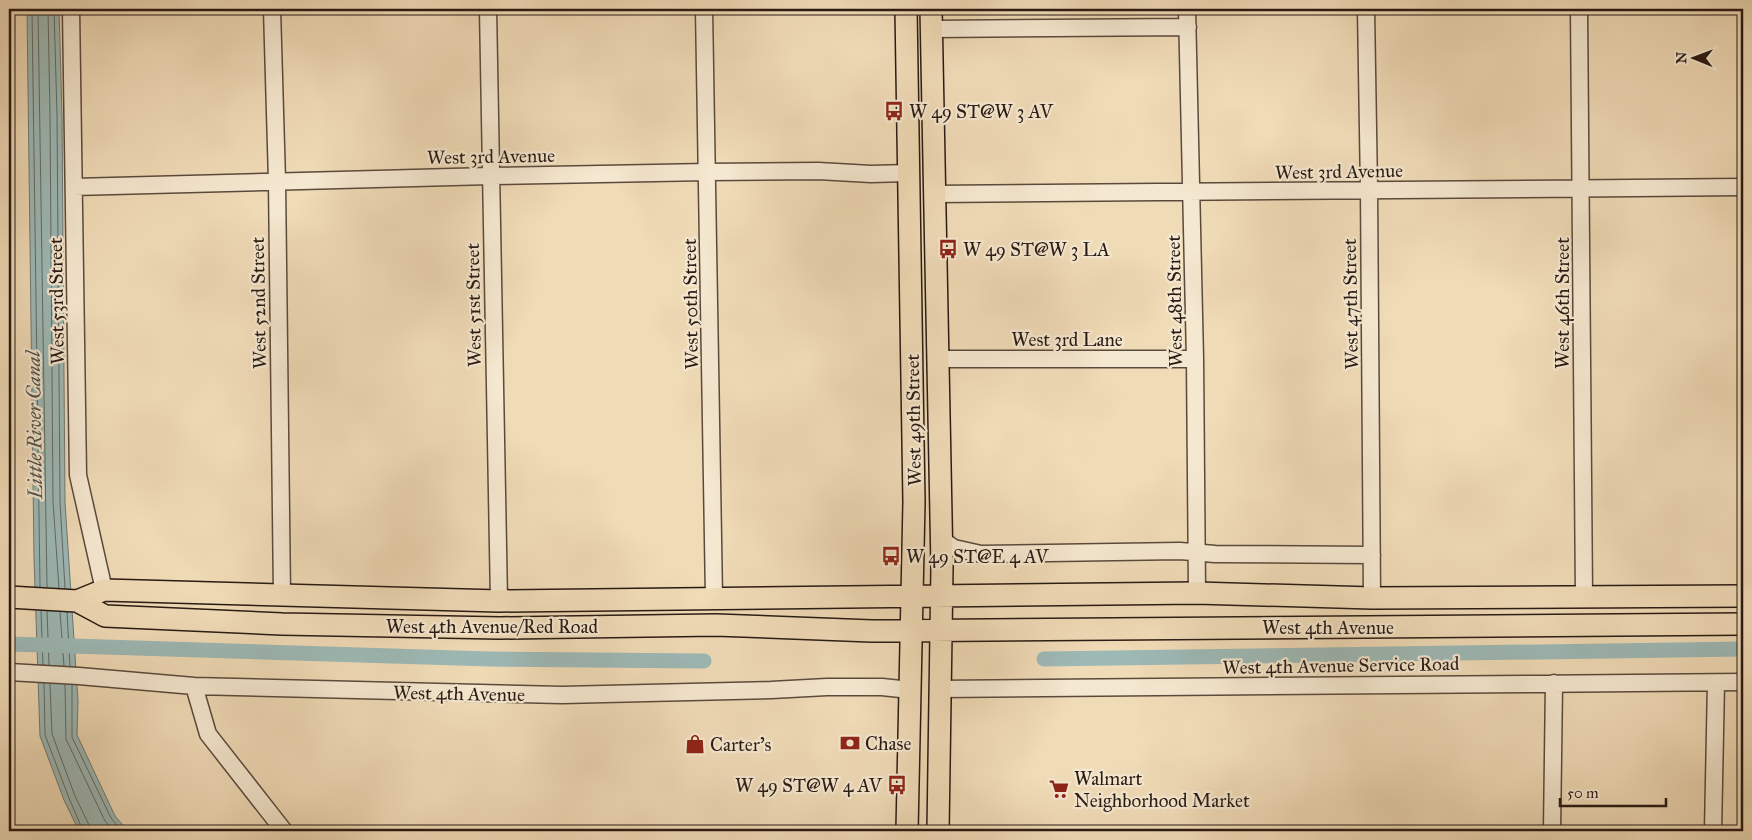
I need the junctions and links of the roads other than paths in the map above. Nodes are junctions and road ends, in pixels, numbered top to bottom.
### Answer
1 (71, 9) edge
2 (272, 9) edge
3 (488, 9) edge
4 (704, 9) edge
5 (906, 9) edge
6 (1187, 9) edge
7 (1366, 9) edge
8 (1579, 9) edge
9 (932, 19) edge
10 (1188, 27) junction
11 (933, 135) junction
12 (708, 172) junction
13 (909, 173) junction
14 (490, 176) junction
15 (276, 180) junction
16 (74, 187) junction
17 (1743, 188) edge
18 (1581, 189) junction
19 (1369, 190) junction
20 (1193, 193) junction
21 (934, 194) junction
22 (934, 224) junction
23 (1196, 358) junction
24 (938, 359) junction
25 (941, 538) junction
26 (1196, 553) junction
27 (1372, 555) junction
28 (104, 590) junction
29 (1197, 592) junction
30 (942, 594) junction
31 (913, 595) junction
32 (282, 596) junction
33 (1743, 596) edge
34 (9, 597) edge
35 (1584, 597) junction
36 (714, 598) junction
37 (1372, 598) junction
38 (77, 601) junction
39 (499, 601) junction
40 (1743, 624) edge
41 (1550, 625) junction
42 (369, 626) junction
43 (1336, 627) junction
44 (912, 630) junction
45 (940, 630) junction
46 (9, 672) edge
47 (1743, 682) edge
48 (1554, 683) junction
49 (1716, 683) junction
50 (194, 686) junction
51 (939, 689) junction
52 (910, 690) junction
53 (284, 831) edge
54 (907, 831) edge
55 (938, 831) edge
56 (1552, 831) edge
57 (1713, 831) edge

1 - 16 street, West 53rd Street
2 - 15 street, West 52nd Street
3 - 14 street, West 51st Street
4 - 12 street, West 50th Street
5 - 13 main road, West 49th Street
6 - 10 street, West 48th Street
7 - 19 street, West 47th Street
8 - 18 street, West 46th Street
9 - 10 street
9 - 11 main road, West 49th Street
10 - 20 street, West 48th Street
11 - 13 main road
11 - 21 main road, West 49th Street
12 - 13 street, West 3rd Avenue
12 - 14 street, West 3rd Avenue
12 - 36 street, West 50th Street
13 - 22 main road
13 - 31 main road, West 49th Street
14 - 15 street, West 3rd Avenue
14 - 39 street, West 51st Street
15 - 16 street, West 3rd Avenue
15 - 32 street, West 52nd Street
16 - 28 street, West 53rd Street
17 - 18 street, West 3rd Avenue
18 - 19 street, West 3rd Avenue
18 - 35 street, West 46th Street
19 - 20 street, West 3rd Avenue
19 - 27 street, West 47th Street
20 - 21 street, West 3rd Avenue
20 - 23 street, West 48th Street
21 - 22 main road, West 49th Street
22 - 24 main road, West 49th Street
23 - 24 street, West 3rd Lane
23 - 26 street, West 48th Street
24 - 25 main road, West 49th Street
25 - 26 street
25 - 30 main road, West 49th Street
26 - 27 street
26 - 29 street, West 48th Street
27 - 37 street, West 47th Street
28 - 32 main road, West 4th Avenue/Red Road
28 - 38 main road, West 4th Avenue/Red Road
29 - 30 main road, West 4th Avenue
29 - 37 main road, West 4th Avenue
30 - 31 main road, West 4th Avenue
30 - 45 main road, West 49th Street
31 - 36 main road, West 4th Avenue/Red Road
31 - 44 main road, West 49th Street
32 - 39 main road, West 4th Avenue/Red Road
33 - 35 main road, West 4th Avenue
34 - 38 main road, West 4th Avenue/Red Road
35 - 37 main road, West 4th Avenue
35 - 41 main road
36 - 39 main road, West 4th Avenue/Red Road
37 - 43 main road
38 - 42 main road, West 4th Avenue/Red Road
39 - 42 main road
40 - 41 main road, West 4th Avenue
41 - 43 main road, West 4th Avenue
42 - 44 main road, West 4th Avenue/Red Road
43 - 45 main road, West 4th Avenue
44 - 45 main road, West 4th Avenue
44 - 52 main road, West 49th Street
45 - 51 main road, West 49th Street
46 - 50 street, West 4th Avenue
47 - 49 street, West 4th Avenue Service Road
48 - 49 street, West 4th Avenue Service Road
48 - 51 street, West 4th Avenue Service Road
48 - 56 street
49 - 57 street
50 - 52 street, West 4th Avenue
50 - 53 street
51 - 55 main road, West 49th Street
52 - 54 main road, West 49th Street

